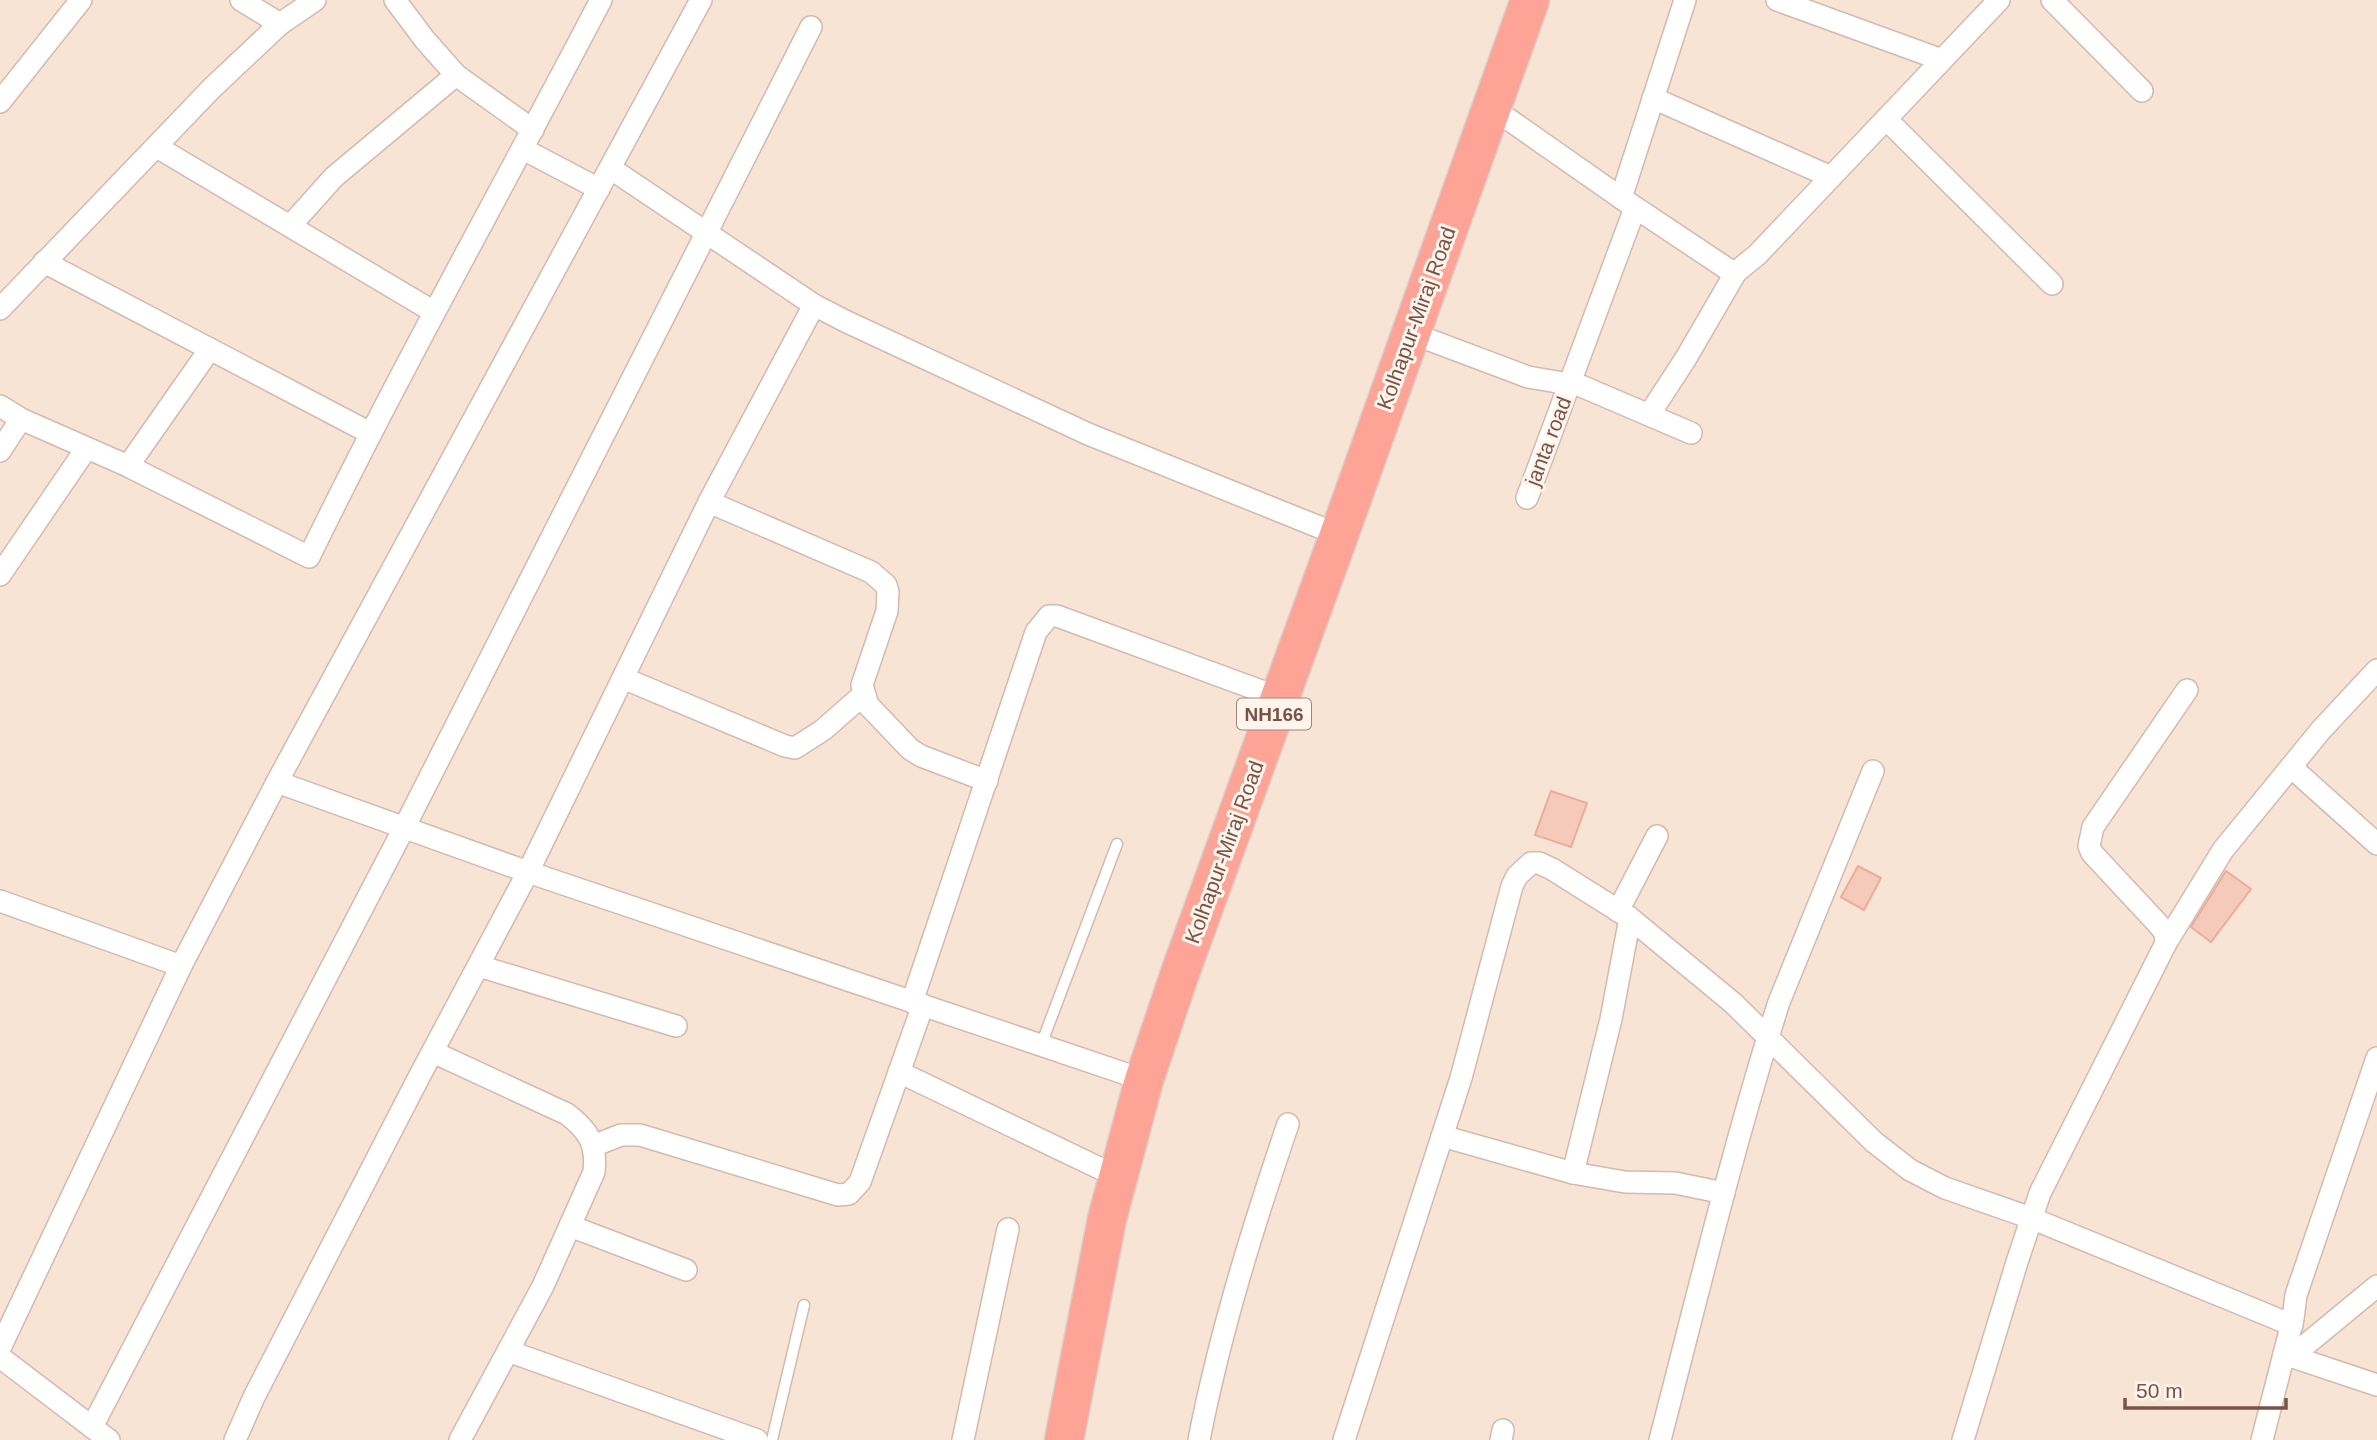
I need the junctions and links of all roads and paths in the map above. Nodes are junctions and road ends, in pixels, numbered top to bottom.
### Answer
1 (81, 0) edge
2 (241, 0) edge
3 (315, 0) edge
4 (395, 0) edge
5 (601, 0) edge
6 (701, 0) edge
7 (1530, 0) edge
8 (1685, 0) edge
9 (1777, 0) edge
10 (1999, 0) edge
11 (2052, 0) edge
12 (1831, 9) edge
13 (279, 24) junction
14 (811, 27) dead end
15 (1942, 60) junction
16 (456, 75) junction
17 (2142, 91) dead end
18 (1653, 98) junction
19 (0, 102) edge
20 (1492, 107) junction
21 (1886, 119) junction
22 (528, 140) junction
23 (157, 147) junction
24 (610, 168) junction
25 (1831, 177) junction
26 (599, 189) junction
27 (1628, 203) junction
28 (290, 226) junction
29 (706, 231) junction
30 (44, 262) junction
31 (1736, 272) junction
32 (2052, 284) dead end
33 (814, 305) junction
34 (0, 309) edge
35 (434, 312) junction
36 (1411, 333) junction
37 (210, 349) junction
38 (1570, 384) junction
39 (0, 406) edge
40 (1649, 415) junction
41 (21, 419) junction
42 (370, 433) junction
43 (1690, 433) dead end
44 (86, 449) junction
45 (0, 451) edge
46 (128, 466) junction
47 (1527, 498) dead end
48 (709, 502) junction
49 (1339, 535) junction
50 (0, 575) edge
51 (623, 678) junction
52 (2373, 681) edge
53 (2187, 690) dead end
54 (864, 694) junction
55 (1280, 698) junction
56 (2291, 767) junction
57 (1873, 771) dead end
58 (986, 781) junction
59 (277, 782) junction
60 (404, 828) junction
61 (1657, 836) dead end
62 (1117, 844) dead end
63 (2377, 844) edge
64 (528, 872) junction
65 (1, 902) edge
66 (1624, 914) junction
67 (2166, 943) junction
68 (181, 966) junction
69 (479, 966) junction
70 (918, 1004) junction
71 (676, 1026) dead end
72 (1768, 1037) junction
73 (1041, 1045) junction
74 (433, 1052) junction
75 (2377, 1058) edge
76 (899, 1072) junction
77 (1144, 1080) junction
78 (1288, 1124) dead end
79 (1442, 1136) junction
80 (593, 1146) junction
81 (1573, 1173) junction
82 (1118, 1177) junction
83 (1724, 1193) junction
84 (2031, 1218) junction
85 (570, 1226) junction
86 (1008, 1229) dead end
87 (686, 1270) dead end
88 (2377, 1286) edge
89 (804, 1306) dead end
90 (2291, 1325) junction
91 (0, 1348) edge
92 (508, 1351) junction
93 (2288, 1356) junction
94 (0, 1357) edge
95 (2377, 1385) edge
96 (100, 1434) edge
97 (235, 1440) edge
98 (460, 1440) edge
99 (757, 1440) edge
100 (772, 1440) edge
101 (962, 1440) edge
102 (1064, 1440) edge
103 (1199, 1440) edge
104 (1344, 1440) edge
105 (1660, 1440) edge
106 (1963, 1440) edge
107 (2262, 1440) edge

1 - 19 street
2 - 13 street
3 - 13 street
4 - 16 street
5 - 22 street
6 - 24 street
7 - 20 highway, Kolhapur-Miraj Road / NH166
8 - 18 street, janta road
9 - 12 street
10 - 15 street
11 - 17 street
12 - 15 street
13 - 23 street
14 - 29 street
15 - 21 street
16 - 22 street
16 - 28 street
18 - 25 street
18 - 27 street, janta road
20 - 27 street
20 - 36 highway, Kolhapur-Miraj Road / NH166
21 - 25 street
21 - 32 street
22 - 26 street
22 - 35 street
23 - 28 street
23 - 30 street
24 - 26 street
24 - 29 street
25 - 31 street
26 - 59 street
27 - 31 street
27 - 38 street, janta road
28 - 35 street
29 - 33 street
29 - 60 street
30 - 34 street
30 - 37 street
31 - 40 street
33 - 48 street
33 - 49 street
35 - 42 street
36 - 38 street
36 - 49 highway, Kolhapur-Miraj Road / NH166
37 - 42 street
37 - 46 street
38 - 40 street
38 - 47 street, janta road
39 - 41 street
40 - 43 street
41 - 44 street
41 - 45 street
42 - 46 street
44 - 46 street
44 - 50 street
48 - 51 street
48 - 54 street
49 - 55 highway, Kolhapur-Miraj Road / NH166
51 - 54 street
51 - 64 street
52 - 56 street
53 - 67 street
54 - 58 street
55 - 58 street
55 - 77 highway, Kolhapur-Miraj Road / NH166
56 - 63 street
56 - 67 street
57 - 72 street
58 - 70 street
59 - 60 street
59 - 68 street
60 - 64 street
60 - 96 street
61 - 66 street
62 - 73 lane
64 - 69 street
64 - 70 street
65 - 68 street
66 - 72 street
66 - 79 street
66 - 81 street
67 - 84 street
68 - 91 street
69 - 71 street
69 - 74 street
70 - 73 street
70 - 76 street
72 - 83 street
72 - 84 street
73 - 77 street
74 - 80 street
74 - 97 street
75 - 90 street
76 - 80 street
76 - 82 street
77 - 82 highway, Kolhapur-Miraj Road / NH166
78 - 103 street
79 - 81 street
79 - 104 street
80 - 85 street
81 - 83 street
82 - 102 highway, Kolhapur-Miraj Road / NH166
83 - 105 street
84 - 90 street
84 - 106 street
85 - 87 street
85 - 92 street
86 - 101 street
88 - 93 street
89 - 100 lane
90 - 93 street
92 - 98 street
92 - 99 street
93 - 95 street
93 - 107 street
94 - 96 street

